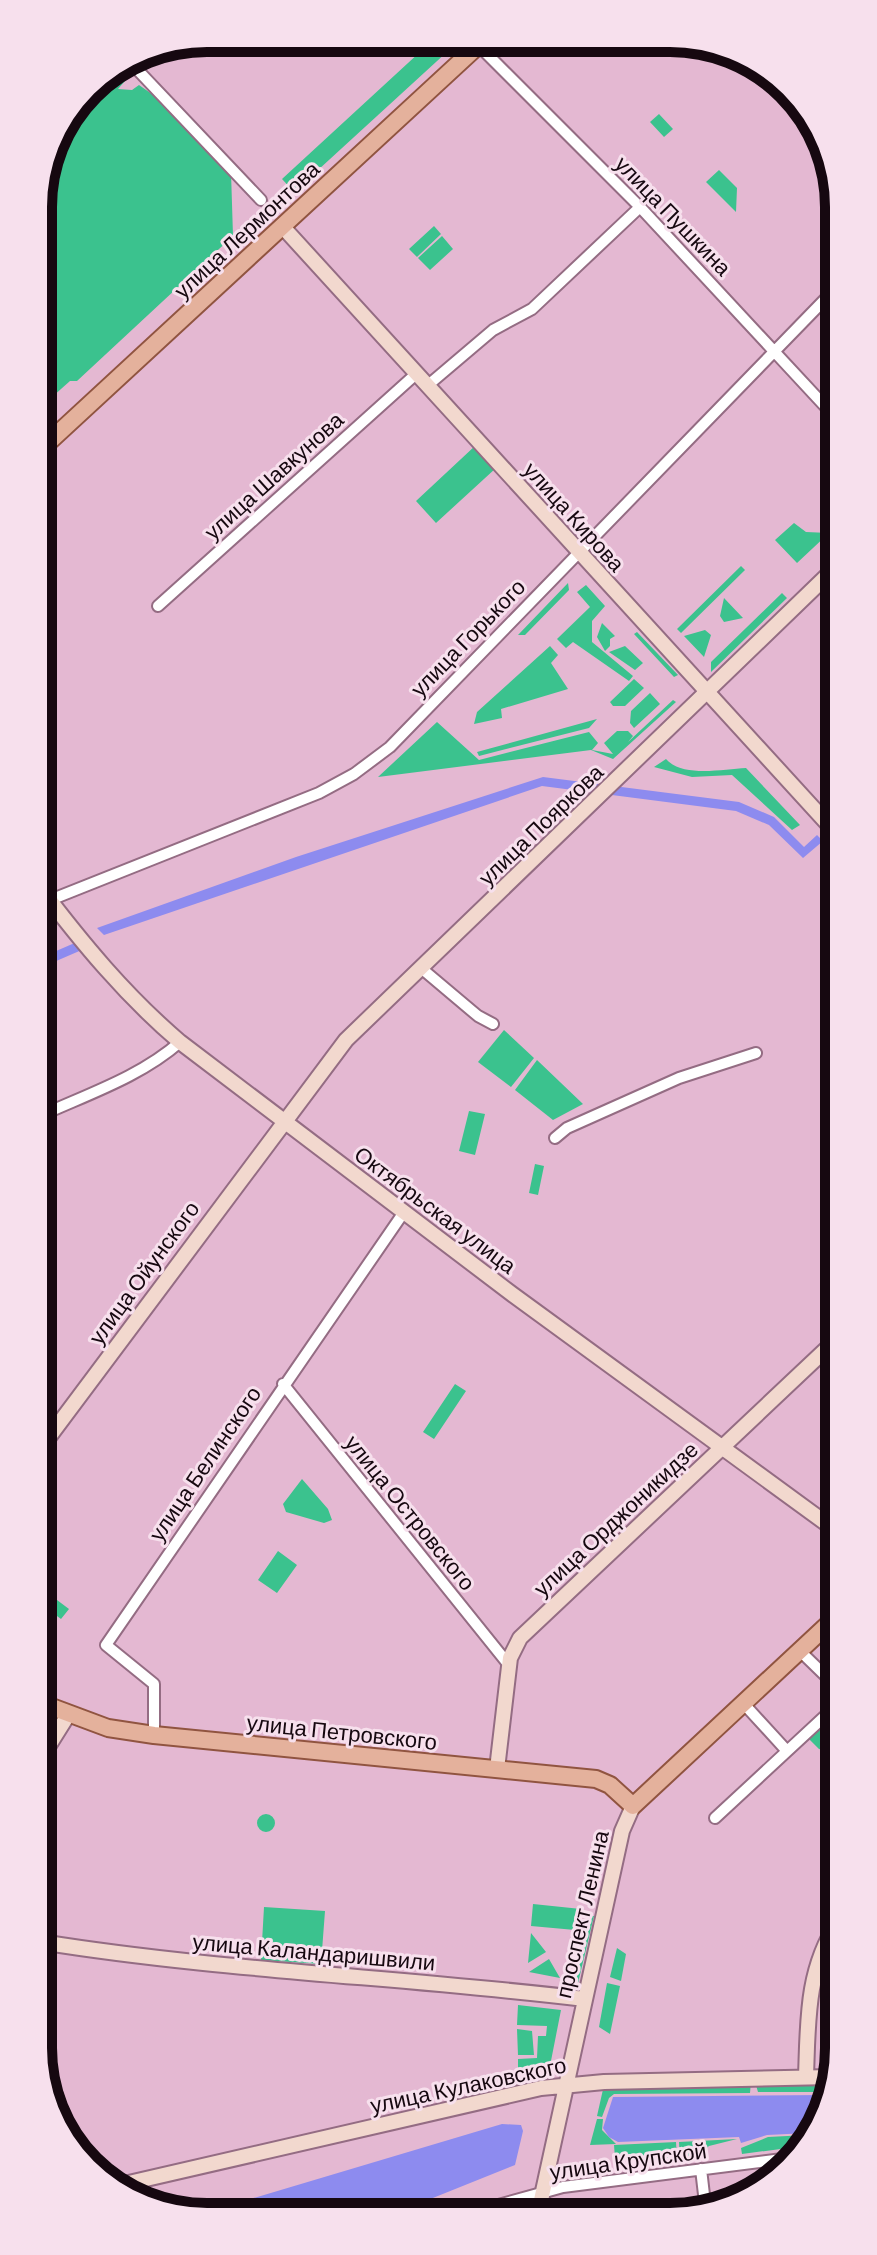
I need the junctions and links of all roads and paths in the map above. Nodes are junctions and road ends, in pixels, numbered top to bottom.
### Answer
1 (470, 52) edge
2 (491, 52) edge
3 (137, 69) edge
4 (261, 200) dead end
5 (640, 207) junction
6 (282, 226) junction
7 (825, 299) edge
8 (772, 351) junction
9 (416, 374) junction
10 (427, 386) junction
11 (825, 406) edge
12 (52, 439) edge
13 (577, 552) junction
14 (825, 578) edge
15 (158, 606) dead end
16 (708, 692) junction
17 (825, 821) edge
18 (52, 899) edge
19 (52, 910) edge
20 (421, 968) junction
21 (493, 1024) dead end
22 (180, 1042) junction
23 (756, 1053) dead end
24 (52, 1111) edge
25 (281, 1121) junction
26 (555, 1138) dead end
27 (404, 1212) junction
28 (825, 1350) edge
29 (283, 1384) junction
30 (52, 1433) edge
31 (723, 1446) junction
32 (825, 1522) edge
33 (825, 1627) edge
34 (800, 1651) junction
35 (509, 1665) junction
36 (825, 1675) edge
37 (744, 1704) junction
38 (52, 1708) edge
39 (68, 1715) junction
40 (825, 1716) edge
41 (154, 1735) junction
42 (52, 1740) edge
43 (787, 1751) junction
44 (497, 1769) junction
45 (633, 1806) junction
46 (715, 1818) dead end
47 (52, 1944) edge
48 (825, 1947) edge
49 (585, 1999) junction
50 (806, 2077) junction
51 (822, 2077) edge
52 (565, 2085) junction
53 (777, 2160) edge
54 (701, 2169) junction
55 (131, 2183) edge
56 (542, 2192) junction
57 (704, 2199) edge
58 (512, 2203) edge
59 (540, 2203) edge

1 - 6 main road, улица Лермонтова
2 - 5 street, улица Пушкина
3 - 4 street
5 - 8 street, улица Пушкина
5 - 10 street
6 - 9 main road, улица Кирова
6 - 12 main road, улица Лермонтова
7 - 8 street, улица Горького
8 - 11 street, улица Пушкина
8 - 13 street, улица Горького
9 - 10 main road, улица Кирова
9 - 15 street, улица Шавкунова
10 - 13 main road, улица Кирова
13 - 16 main road, улица Кирова
13 - 18 street, улица Горького
14 - 16 main road, улица Пояркова
16 - 17 main road, улица Кирова
16 - 20 main road, улица Пояркова
19 - 22 main road, Октябрьская улица
20 - 21 street
20 - 25 main road, улица Пояркова
22 - 24 street
22 - 25 main road, Октябрьская улица
23 - 26 street
25 - 27 main road, Октябрьская улица
25 - 30 main road, улица Ойунского
27 - 29 street, улица Белинского
27 - 31 main road, Октябрьская улица
28 - 31 main road, улица Орджоникидзе
29 - 35 street, улица Островского
29 - 41 street, улица Белинского
31 - 32 main road, Октябрьская улица
31 - 35 main road, улица Орджоникидзе
33 - 34 main road, проспект Ленина
34 - 36 street
34 - 37 main road, проспект Ленина
35 - 44 main road, улица Орджоникидзе
37 - 43 street
37 - 45 main road, проспект Ленина
38 - 39 main road, улица Петровского
39 - 41 main road, улица Петровского
39 - 42 main road
40 - 43 street
41 - 44 main road, улица Петровского
43 - 46 street
44 - 45 main road, улица Петровского
45 - 49 main road, проспект Ленина
47 - 49 main road, улица Каландаришвили
48 - 50 main road
49 - 52 main road, проспект Ленина
50 - 51 main road, улица Кулаковского
50 - 52 main road, улица Кулаковского
52 - 55 main road, улица Кулаковского
52 - 56 main road, проспект Ленина
53 - 54 street, улица Крупской
54 - 56 street, улица Крупской
54 - 57 street
56 - 58 street, улица Крупской
56 - 59 main road, проспект Ленина

